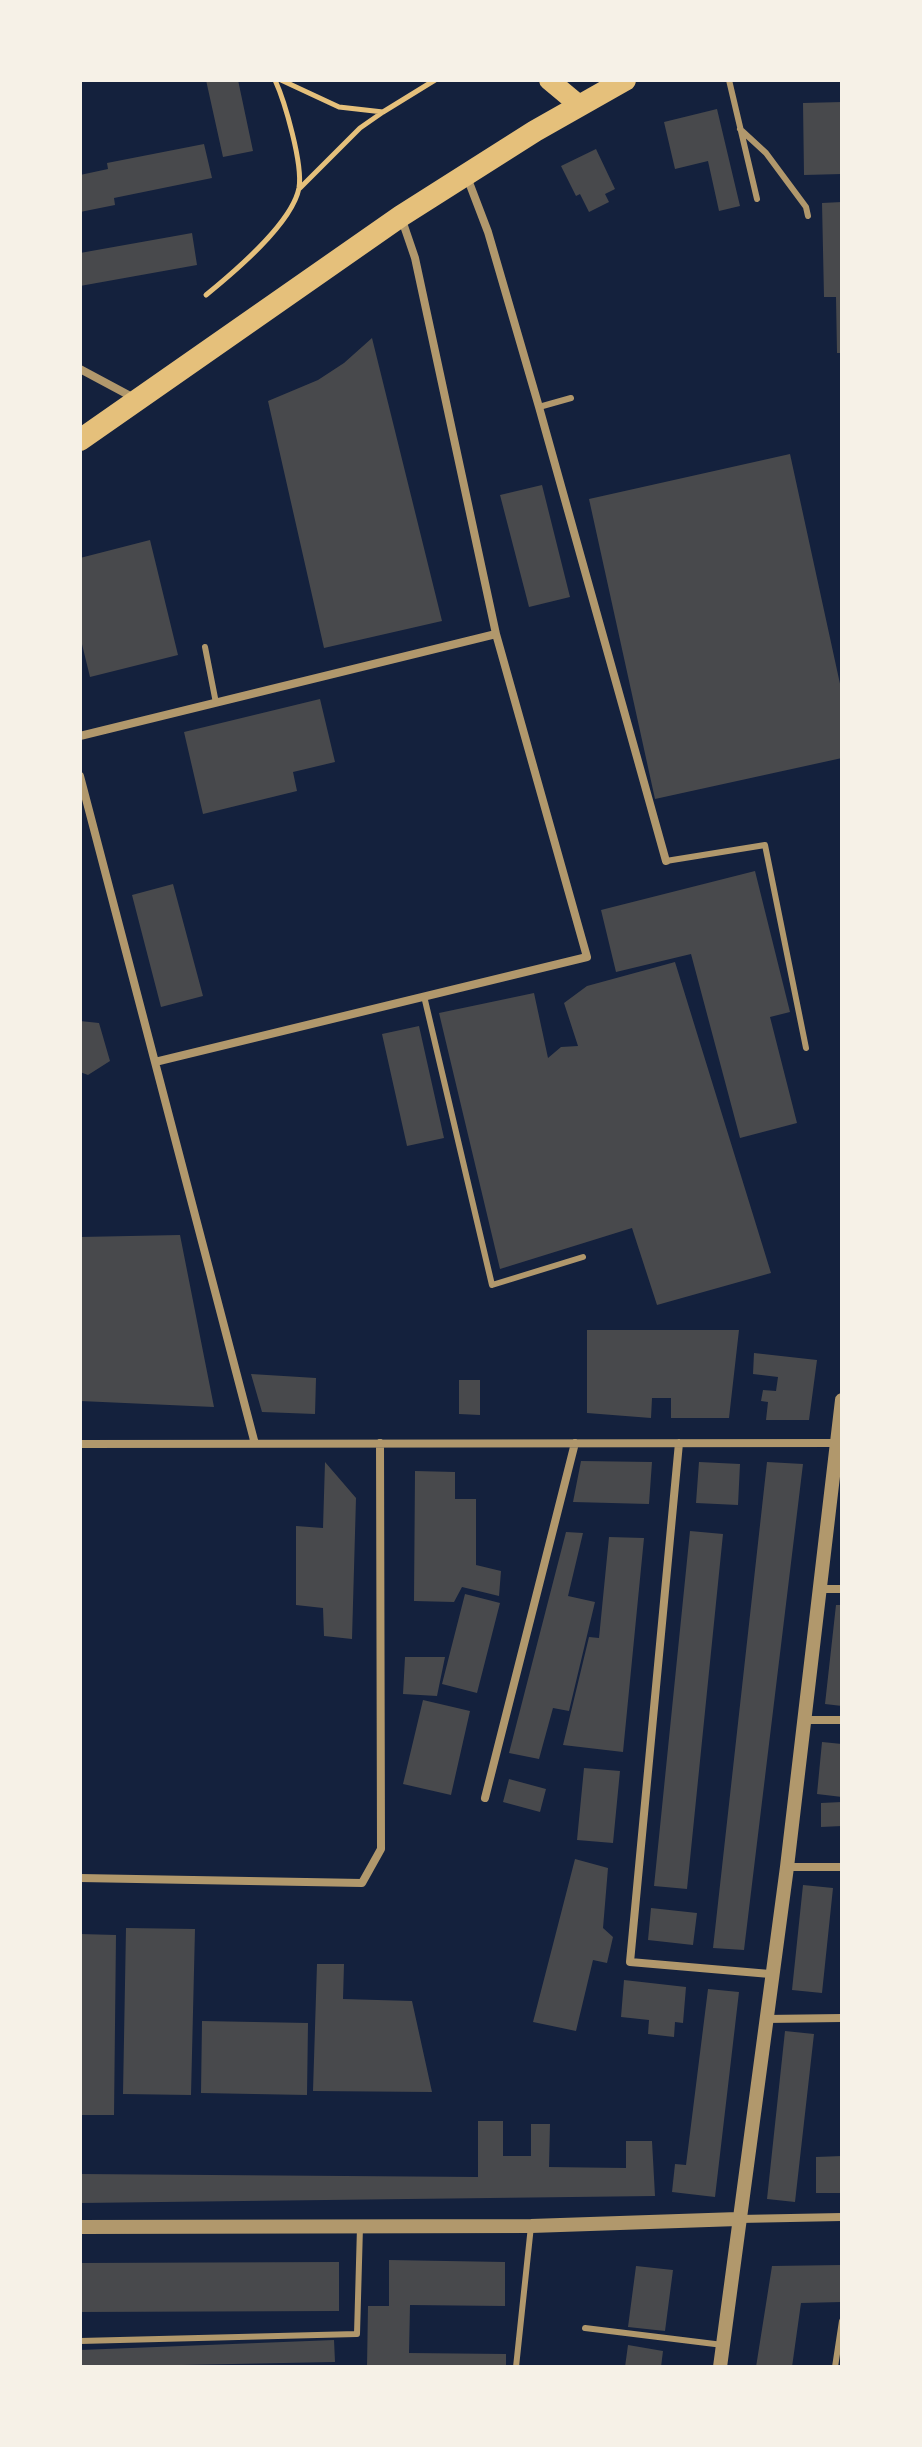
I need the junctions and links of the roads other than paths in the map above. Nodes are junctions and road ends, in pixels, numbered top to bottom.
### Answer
1 (549, 80) edge
2 (571, 80) edge
3 (729, 80) edge
4 (603, 88) edge
5 (740, 129) junction
6 (466, 176) junction
7 (757, 199) dead end
8 (401, 216) junction
9 (808, 216) dead end
10 (80, 369) edge
11 (571, 398) dead end
12 (137, 399) junction
13 (539, 407) junction
14 (80, 440) edge
15 (496, 634) junction
16 (205, 647) dead end
17 (216, 703) junction
18 (80, 736) edge
19 (80, 776) edge
20 (666, 861) joint
21 (424, 996) junction
22 (806, 1048) dead end
23 (155, 1062) junction
24 (583, 1257) dead end
25 (842, 1400) edge
26 (380, 1443) junction
27 (575, 1443) junction
28 (679, 1443) junction
29 (840, 1443) edge
30 (80, 1444) edge
31 (255, 1444) junction
32 (820, 1589) junction
33 (842, 1589) edge
34 (805, 1720) junction
35 (842, 1720) edge
36 (485, 1798) dead end
37 (787, 1867) junction
38 (842, 1867) edge
39 (80, 1878) edge
40 (770, 1974) junction
41 (842, 2018) edge
42 (765, 2019) junction
43 (842, 2217) edge
44 (738, 2219) junction
45 (531, 2226) junction
46 (80, 2227) edge
47 (360, 2227) junction
48 (842, 2321) edge
49 (585, 2328) dead end
50 (80, 2341) edge
51 (723, 2345) junction
52 (516, 2367) edge
53 (720, 2367) edge
54 (835, 2367) edge

1 - 4 main road
2 - 4 main road
3 - 5 lane
4 - 6 highway
5 - 7 lane
5 - 9 lane
6 - 8 highway
6 - 13 street
8 - 12 highway
8 - 15 street
10 - 12 street
11 - 13 lane
12 - 14 highway
13 - 20 street
15 - 17 street
15 - 21 street
16 - 17 lane
17 - 18 street
19 - 23 street
20 - 22 lane
21 - 23 street
21 - 24 lane
23 - 31 street
25 - 29 street
26 - 27 street
26 - 31 street
26 - 39 street
27 - 28 street
27 - 36 street
28 - 29 street
28 - 40 street
29 - 32 street
30 - 31 street
32 - 33 street
32 - 34 street
34 - 35 street
34 - 37 street
37 - 38 street
37 - 40 street
40 - 42 street
41 - 42 street
42 - 44 street
43 - 44 street
44 - 45 street
44 - 51 street
45 - 47 street
45 - 52 lane
46 - 47 street
47 - 50 lane
48 - 54 lane
49 - 51 lane
51 - 53 street

